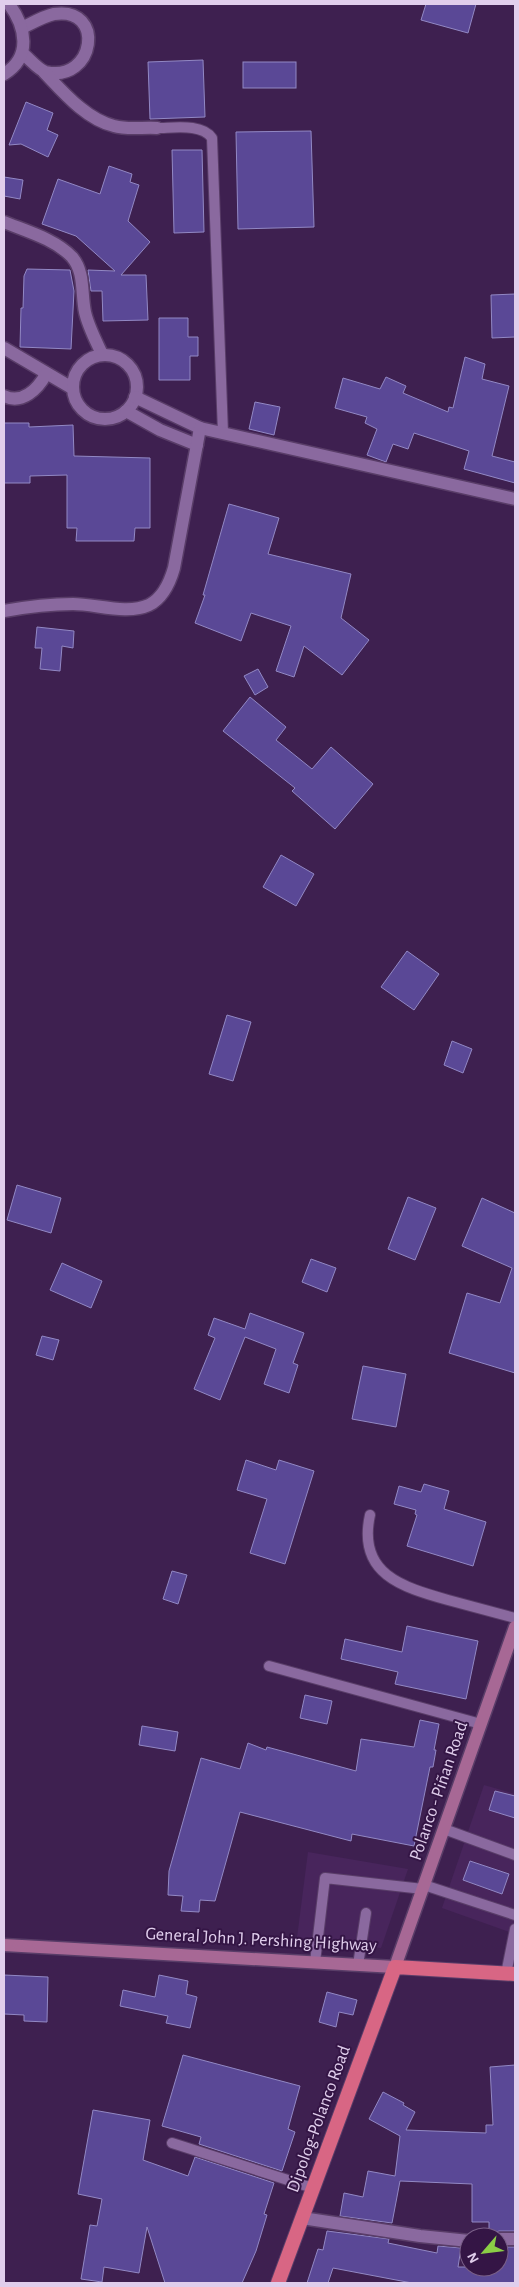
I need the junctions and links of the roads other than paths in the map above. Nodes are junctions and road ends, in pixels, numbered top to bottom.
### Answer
1 (9, 4) edge
2 (22, 28) junction
3 (22, 53) junction
4 (44, 72) junction
5 (4, 74) edge
6 (158, 128) joint
7 (4, 222) edge
8 (4, 348) edge
9 (102, 354) junction
10 (46, 374) junction
11 (72, 388) junction
12 (4, 396) edge
13 (135, 397) junction
14 (126, 411) junction
15 (200, 428) junction
16 (223, 433) junction
17 (197, 445) junction
18 (515, 499) edge
19 (4, 611) edge
20 (370, 1515) dead end
21 (515, 1618) edge
22 (515, 1627) edge
23 (269, 1666) dead end
24 (481, 1724) junction
25 (444, 1829) junction
26 (515, 1855) edge
27 (423, 1887) junction
28 (366, 1913) dead end
29 (515, 1915) edge
30 (515, 1929) edge
31 (4, 1945) edge
32 (316, 1962) junction
33 (358, 1965) junction
34 (395, 1967) junction
35 (511, 1974) edge
36 (172, 2143) dead end
37 (313, 2188) junction
38 (302, 2218) junction
39 (459, 2239) edge
40 (278, 2283) edge

1 - 2 street
2 - 3 street
2 - 4 street
3 - 4 street
3 - 5 street
4 - 6 street
6 - 16 lane
7 - 9 street
8 - 10 street
9 - 11 street
9 - 13 street
10 - 11 street
10 - 12 street
11 - 14 street
13 - 14 street
13 - 15 street
14 - 17 street
15 - 16 street
15 - 17 street
16 - 18 street
17 - 19 street
20 - 21 lane
22 - 24 main road, Polanco - Piñan Road
23 - 24 lane
24 - 25 main road, Polanco - Piñan Road
25 - 26 lane
25 - 27 main road, Polanco - Piñan Road
27 - 29 lane
27 - 32 lane
27 - 34 main road, Polanco - Piñan Road
28 - 33 lane
30 - 35 lane
31 - 32 main road, General John J. Pershing Highway
32 - 33 main road, General John J. Pershing Highway
33 - 34 main road, General John J. Pershing Highway
34 - 35 highway, General John J. Pershing Highway
34 - 37 highway, Dipolog-Polanco Road
36 - 37 lane
37 - 38 highway, Dipolog-Polanco Road
38 - 39 street
38 - 40 highway, Dipolog-Polanco Road

